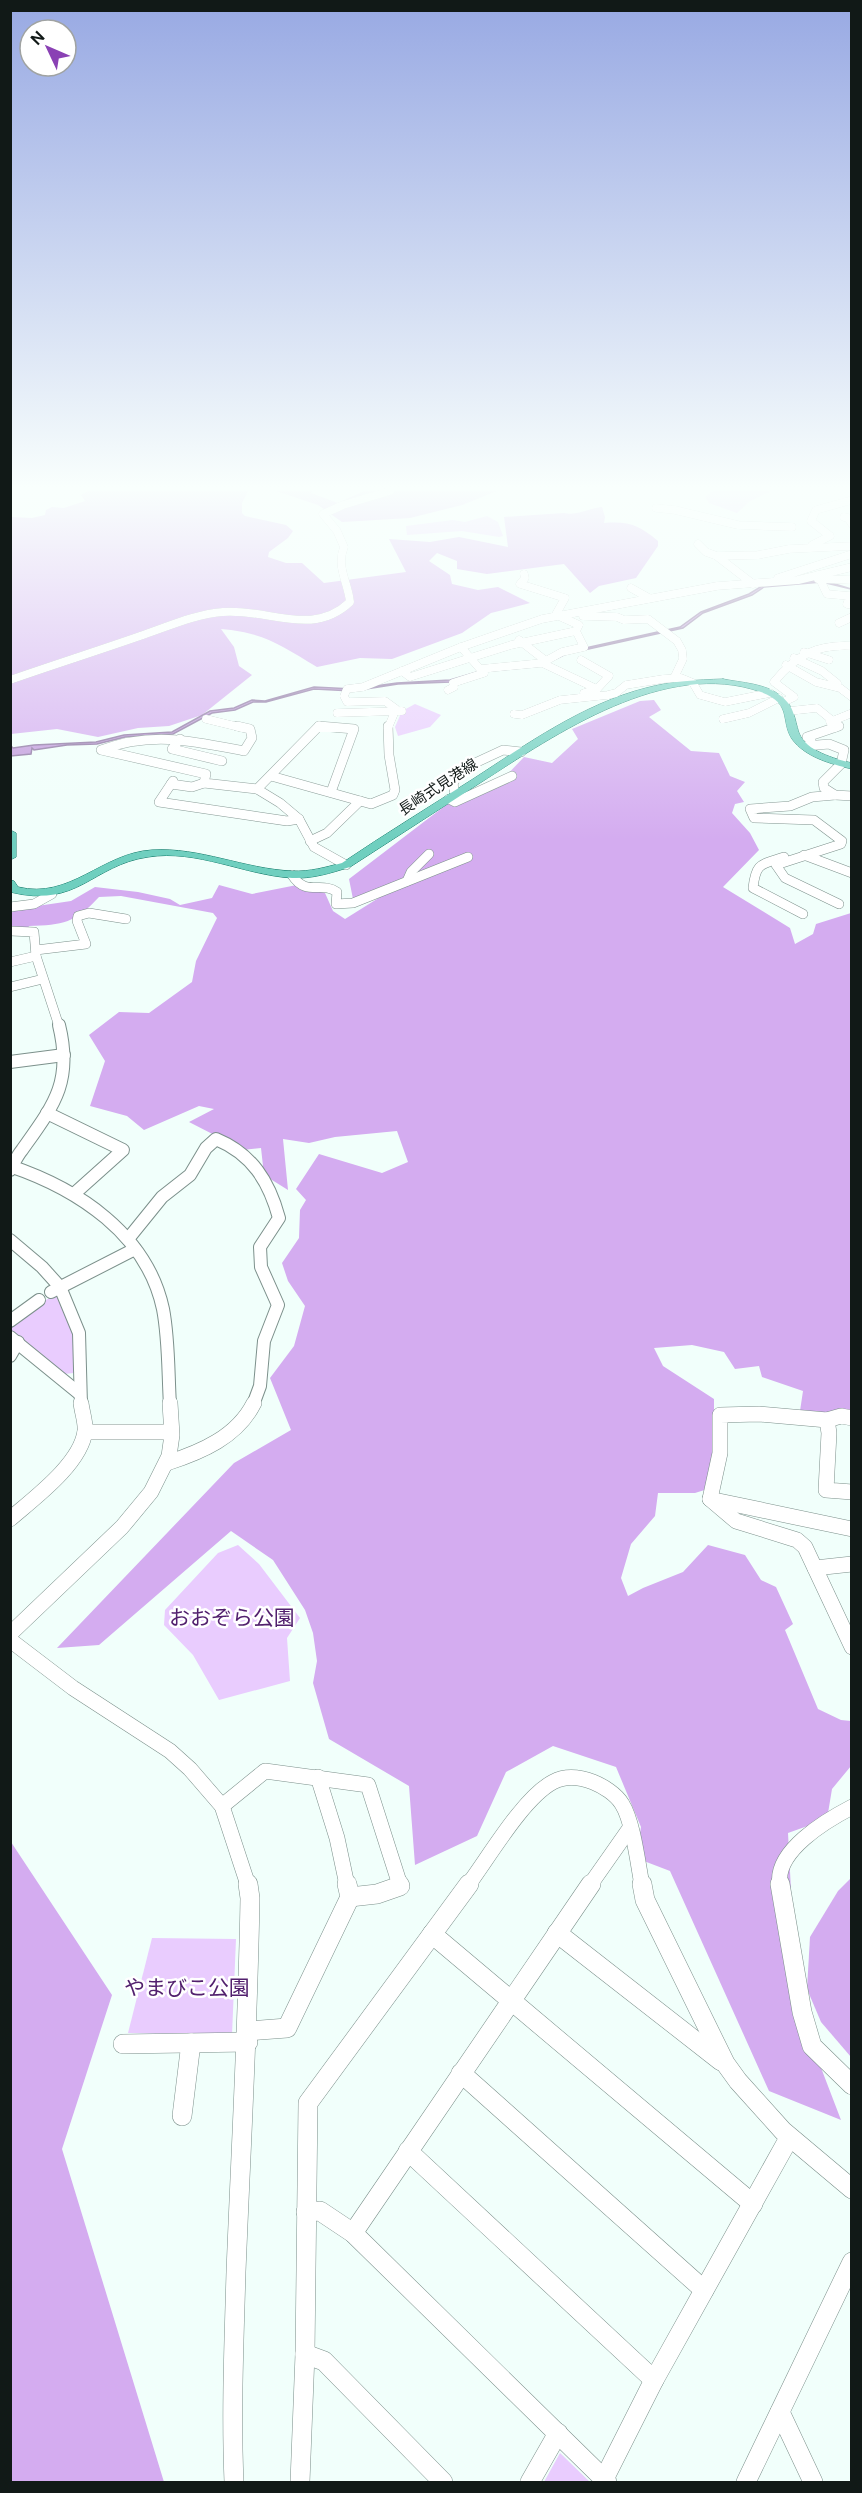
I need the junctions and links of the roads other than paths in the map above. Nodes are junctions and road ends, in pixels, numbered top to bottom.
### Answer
1 (345, 607) edge
2 (561, 607) edge
3 (600, 607) edge
4 (602, 607) edge
5 (573, 612) junction
6 (557, 616) junction
7 (617, 617) junction
8 (852, 617) edge
9 (852, 625) edge
10 (576, 631) junction
11 (508, 632) junction
12 (521, 642) junction
13 (511, 645) junction
14 (852, 646) edge
15 (460, 647) junction
16 (804, 652) junction
17 (470, 658) junction
18 (794, 658) junction
19 (581, 660) dead end
20 (830, 660) dead end
21 (542, 663) junction
22 (786, 665) junction
23 (402, 670) junction
24 (485, 672) junction
25 (674, 678) junction
26 (10, 680) edge
27 (693, 683) junction
28 (834, 685) junction
29 (597, 689) junction
30 (448, 690) dead end
31 (852, 698) edge
32 (560, 700) junction
33 (780, 701) junction
34 (399, 710) junction
35 (337, 713) dead end
36 (852, 713) edge
37 (514, 714) dead end
38 (206, 719) dead end
39 (723, 719) dead end
40 (830, 722) junction
41 (180, 739) junction
42 (808, 743) junction
43 (847, 747) edge
44 (521, 752) junction
45 (222, 761) dead end
46 (847, 765) edge
47 (271, 776) junction
48 (512, 776) dead end
49 (204, 783) junction
50 (257, 789) junction
51 (331, 792) junction
52 (835, 795) junction
53 (452, 796) junction
54 (852, 796) edge
55 (360, 801) junction
56 (299, 819) junction
57 (10, 833) edge
58 (310, 841) junction
59 (429, 854) dead end
60 (807, 855) junction
61 (10, 857) edge
62 (468, 857) dead end
63 (346, 865) junction
64 (852, 873) edge
65 (292, 875) junction
66 (407, 880) junction
67 (10, 883) edge
68 (52, 894) junction
69 (839, 903) dead end
70 (11, 907) edge
71 (803, 914) dead end
72 (126, 919) dead end
73 (10, 931) edge
74 (36, 953) junction
75 (10, 962) edge
76 (43, 979) junction
77 (10, 987) edge
78 (64, 1055) junction
79 (10, 1062) edge
80 (47, 1113) junction
81 (11, 1167) edge
82 (75, 1193) junction
83 (10, 1240) edge
84 (132, 1244) junction
85 (55, 1290) junction
86 (39, 1300) dead end
87 (10, 1321) edge
88 (14, 1340) edge
89 (10, 1356) edge
90 (80, 1394) junction
91 (852, 1418) edge
92 (827, 1420) junction
93 (85, 1432) junction
94 (171, 1432) junction
95 (167, 1463) junction
96 (852, 1492) edge
97 (710, 1499) junction
98 (10, 1519) edge
99 (852, 1529) edge
100 (852, 1564) edge
101 (814, 1568) junction
102 (10, 1634) edge
103 (10, 1640) edge
104 (852, 1647) edge
105 (318, 1777) junction
106 (222, 1806) junction
107 (852, 1807) edge
108 (630, 1828) junction
109 (350, 1897) junction
110 (556, 1933) junction
111 (432, 1934) junction
112 (510, 2000) junction
113 (248, 2036) junction
114 (191, 2043) junction
115 (123, 2044) dead end
116 (725, 2063) junction
117 (461, 2073) junction
118 (852, 2085) edge
119 (182, 2116) dead end
120 (789, 2138) junction
121 (408, 2151) junction
122 (852, 2189) edge
123 (753, 2204) junction
124 (306, 2212) junction
125 (352, 2233) junction
126 (852, 2262) edge
127 (704, 2290) junction
128 (305, 2354) junction
129 (654, 2380) junction
130 (780, 2412) junction
131 (558, 2433) junction
132 (606, 2481) edge
133 (234, 2482) edge
134 (300, 2482) edge
135 (443, 2482) edge
136 (530, 2482) edge
137 (746, 2482) edge
138 (813, 2482) edge

1 - 26 street
2 - 6 street
3 - 5 street
4 - 7 street
5 - 6 street
5 - 7 street
6 - 10 street
6 - 11 street
7 - 25 street
8 - 9 street
10 - 12 street
10 - 21 street
11 - 12 street
11 - 15 street
12 - 13 street
12 - 21 street
13 - 17 street
13 - 21 street
14 - 16 street
15 - 17 street
15 - 23 street
16 - 18 street
16 - 20 street
17 - 23 street
17 - 24 street
18 - 22 street
18 - 28 street
19 - 29 street
21 - 24 street
21 - 29 street
22 - 28 street
22 - 33 street
23 - 34 street
24 - 30 street
25 - 27 street
25 - 32 street
27 - 33 main road, 長崎式見港線
27 - 33 street
27 - 44 main road, 長崎式見港線
28 - 31 street
29 - 32 street
32 - 37 street
33 - 39 street
33 - 40 street
33 - 42 main road
34 - 35 street
34 - 55 street
36 - 40 street
38 - 41 street
40 - 42 street
41 - 45 street
41 - 49 street
42 - 43 street
42 - 46 main road
43 - 46 street
44 - 53 main road, 長崎式見港線
44 - 53 street
46 - 52 street
47 - 50 street
47 - 51 street
47 - 51 street
48 - 53 street
49 - 50 street
49 - 56 street
50 - 56 street
51 - 55 street
52 - 54 street
52 - 60 street
53 - 63 main road, 長崎式見港線
55 - 58 street
56 - 58 street
57 - 61 main road
58 - 63 street
59 - 66 street
60 - 64 street
60 - 69 street
60 - 71 street
62 - 66 street
63 - 65 main road, 長崎式見港線
65 - 66 street
65 - 68 main road, 長崎式見港線
67 - 68 main road, 長崎式見港線
68 - 70 street
72 - 74 street
73 - 74 street
74 - 75 street
74 - 76 street
76 - 77 street
76 - 78 street
78 - 79 street
78 - 80 street
80 - 81 street
80 - 82 street
81 - 82 street
82 - 84 street
83 - 85 street
84 - 85 street
84 - 94 street
84 - 95 street
85 - 90 street
86 - 87 street
88 - 89 street
88 - 90 street
90 - 93 street
91 - 92 street
92 - 96 street
92 - 97 street
93 - 94 street
93 - 98 street
94 - 95 street
95 - 102 street
97 - 99 street
97 - 101 street
100 - 101 street
101 - 104 street
103 - 106 street
105 - 106 street
105 - 109 street
105 - 109 street
106 - 113 street
107 - 118 street
108 - 110 street
108 - 111 street
108 - 116 street
109 - 113 street
110 - 112 street
110 - 116 street
111 - 112 street
111 - 124 street
112 - 117 street
112 - 123 street
113 - 114 street
113 - 133 street
114 - 115 street
114 - 119 street
116 - 120 street
117 - 121 street
117 - 127 street
120 - 122 street
120 - 123 street
121 - 125 street
121 - 129 street
123 - 127 street
124 - 125 street
124 - 128 street
125 - 131 street
126 - 130 street
127 - 129 street
128 - 134 street
128 - 135 street
129 - 132 street
130 - 137 street
130 - 138 street
131 - 132 street
131 - 136 street

